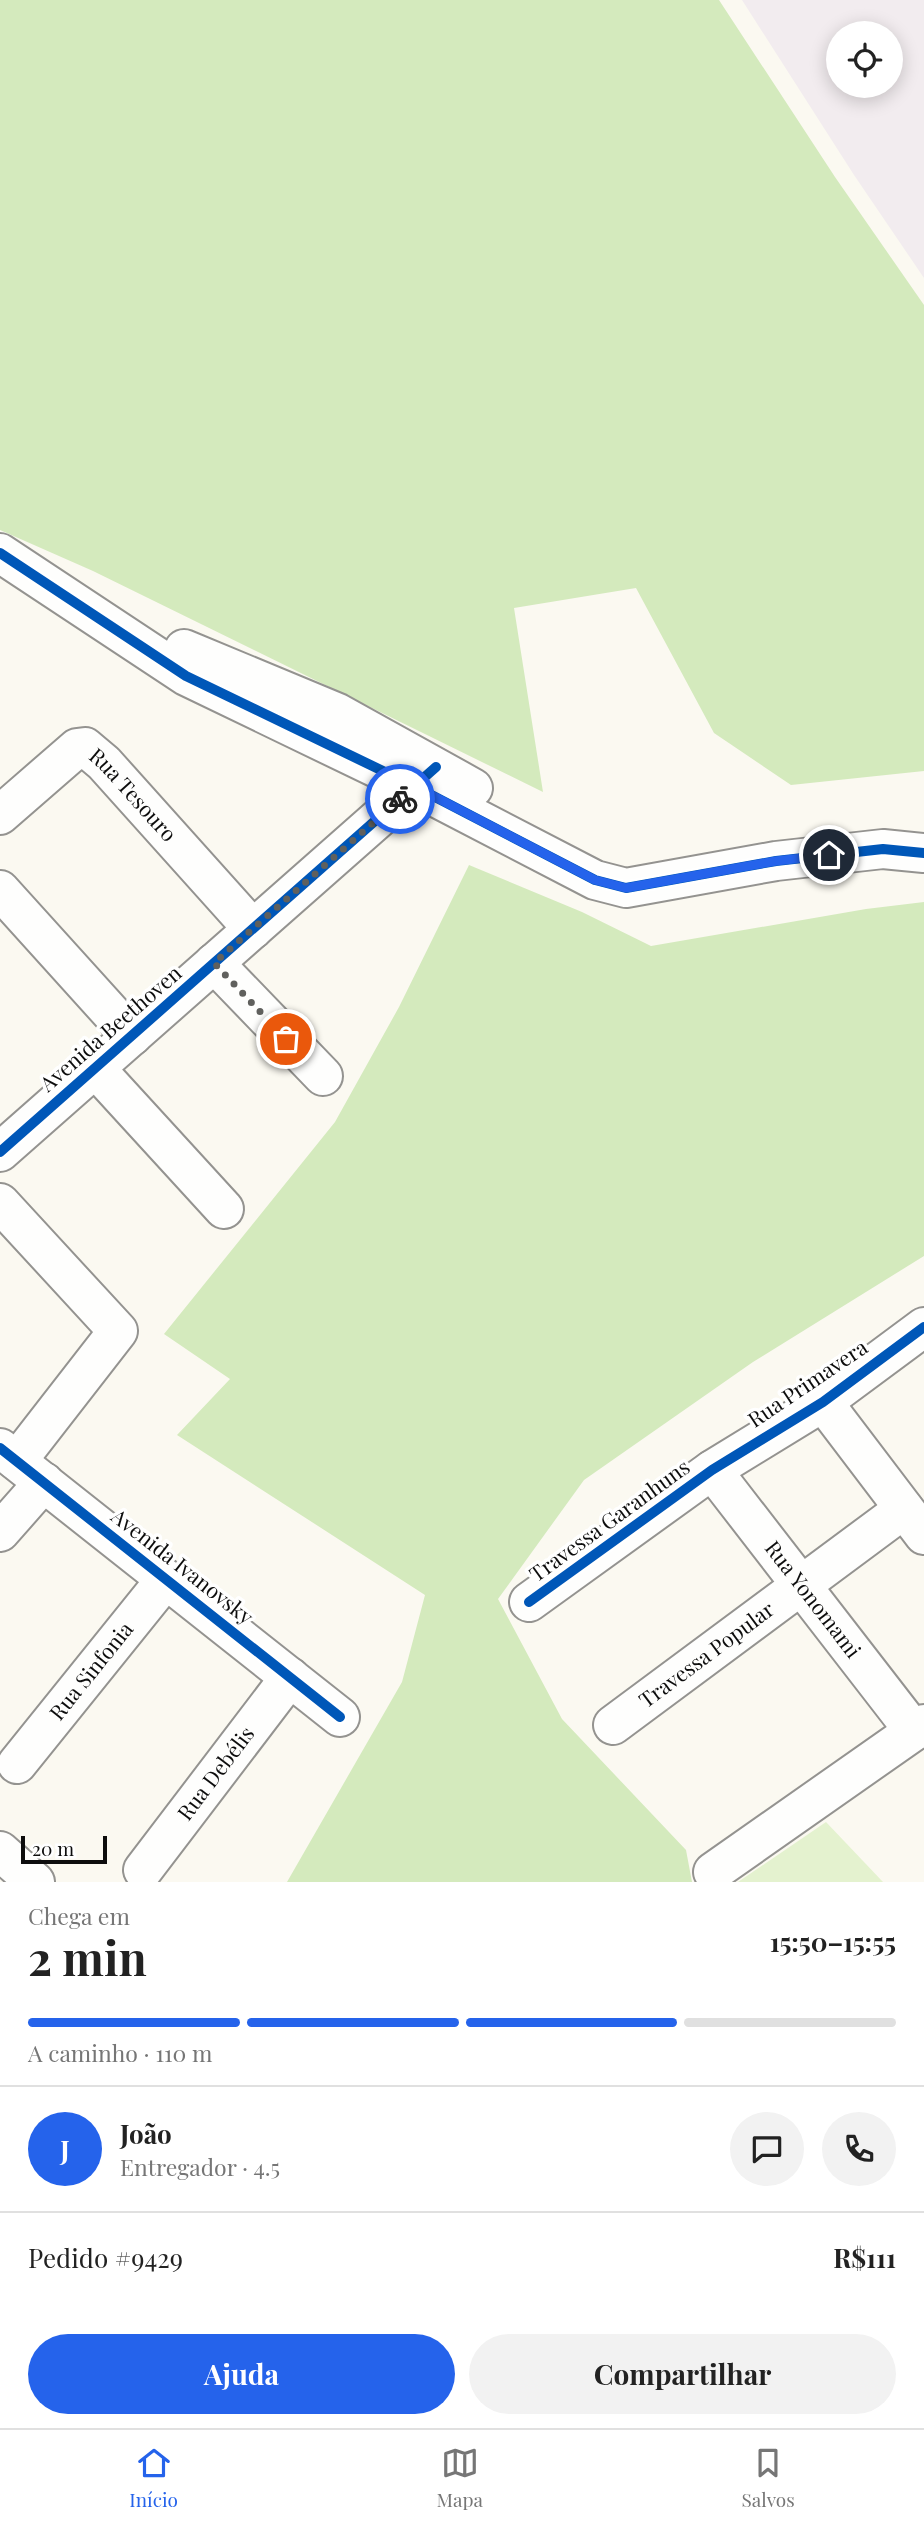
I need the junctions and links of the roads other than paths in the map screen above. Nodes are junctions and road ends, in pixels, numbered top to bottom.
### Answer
1 (0, 552) edge
2 (425, 776) junction
3 (0, 815) edge
4 (924, 830) edge
5 (924, 853) edge
6 (0, 890) edge
7 (253, 929) junction
8 (214, 963) junction
9 (132, 1036) junction
10 (95, 1068) junction
11 (323, 1076) dead end
12 (5, 1137) edge
13 (0, 1203) edge
14 (225, 1209) dead end
15 (924, 1327) edge
16 (823, 1402) junction
17 (20, 1464) edge
18 (712, 1470) junction
19 (914, 1522) edge
20 (0, 1532) edge
21 (166, 1579) junction
22 (799, 1584) junction
23 (529, 1602) dead end
24 (290, 1677) junction
25 (340, 1717) dead end
26 (613, 1725) dead end
27 (919, 1727) edge
28 (17, 1764) dead end
29 (0, 1851) edge
30 (143, 1870) dead end
31 (713, 1872) dead end
32 (35, 1882) edge

1 - 2 street
2 - 4 street
2 - 5 street
2 - 7 street, Avenida Beethoven
3 - 7 street, Rua Tesouro
6 - 9 street
7 - 8 street, Avenida Beethoven
8 - 9 street, Avenida Beethoven
8 - 11 street
9 - 10 street, Avenida Beethoven
10 - 12 street, Avenida Beethoven
10 - 14 street
13 - 17 street
15 - 16 street, Rua Primavera
16 - 18 street, Rua Primavera
16 - 19 street
17 - 20 street
17 - 21 street, Avenida Ivanovsky
18 - 22 street, Rua Yonomami
18 - 23 street, Travessa Garanhuns
19 - 22 street, Travessa Popular
21 - 24 street, Avenida Ivanovsky
21 - 28 street, Rua Sinfonia
22 - 26 street, Travessa Popular
22 - 27 street, Rua Yonomami
24 - 25 street, Avenida Ivanovsky
24 - 30 street, Rua Debélis
27 - 31 street
29 - 32 street

